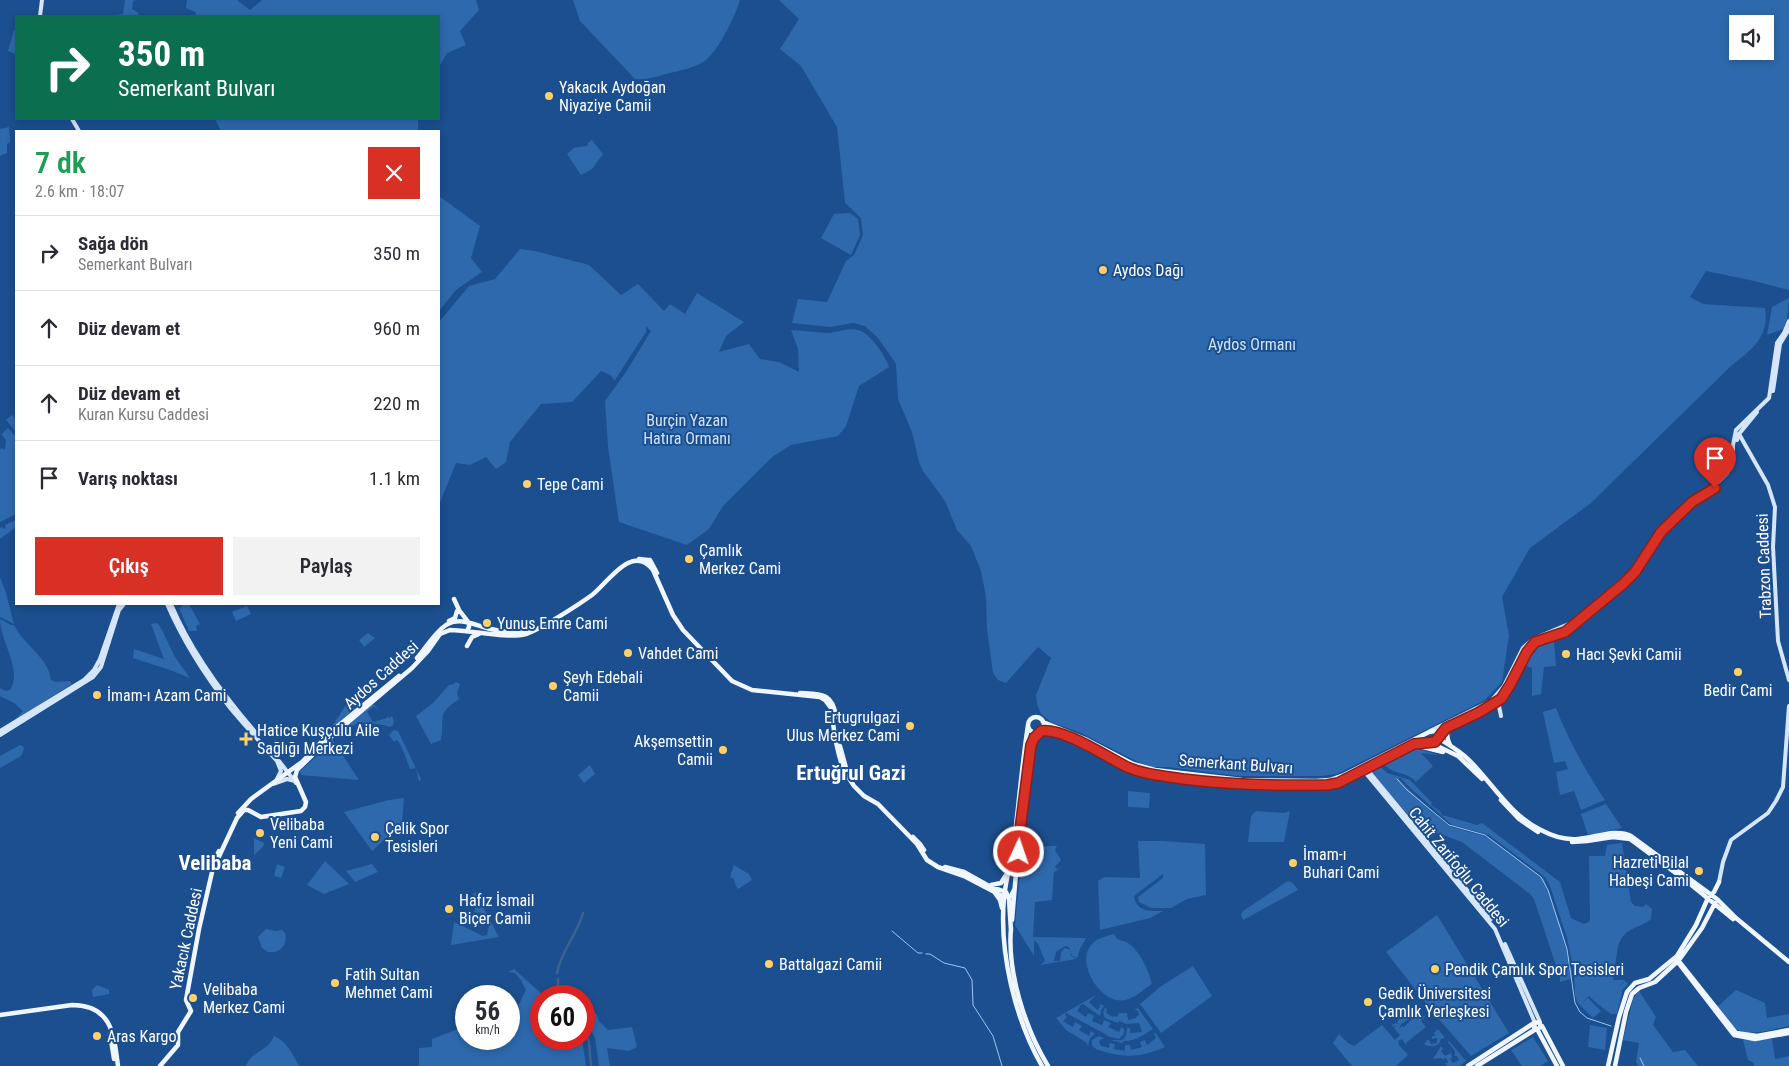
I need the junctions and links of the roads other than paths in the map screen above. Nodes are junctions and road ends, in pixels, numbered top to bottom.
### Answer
1 (42, 0) edge
2 (40, 15) edge
3 (1789, 320) edge
4 (1789, 329) edge
5 (1738, 432) junction
6 (649, 562) junction
7 (120, 605) edge
8 (169, 605) edge
9 (170, 605) edge
10 (457, 611) junction
11 (459, 621) junction
12 (468, 622) junction
13 (444, 626) junction
14 (460, 630) junction
15 (467, 631) junction
16 (487, 633) junction
17 (1553, 633) junction
18 (467, 646) dead end
19 (1789, 680) edge
20 (1498, 701) junction
21 (1789, 706) edge
22 (1501, 716) dead end
23 (1043, 722) junction
24 (1028, 725) junction
25 (1446, 728) junction
26 (1040, 732) junction
27 (1429, 732) junction
28 (0, 733) edge
29 (1438, 738) junction
30 (1429, 743) junction
31 (1414, 744) junction
32 (1451, 746) junction
33 (1453, 754) junction
34 (1366, 767) junction
35 (289, 772) junction
36 (295, 781) junction
37 (273, 784) junction
38 (264, 790) junction
39 (302, 791) junction
40 (254, 797) junction
41 (254, 813) junction
42 (1019, 838) junction
43 (1019, 845) junction
44 (1012, 853) junction
45 (215, 864) junction
46 (1008, 872) junction
47 (1718, 882) junction
48 (1015, 884) junction
49 (1006, 885) junction
50 (991, 888) junction
51 (1014, 890) junction
52 (1005, 891) junction
53 (1706, 891) junction
54 (1712, 895) junction
55 (1006, 897) junction
56 (1708, 900) junction
57 (1715, 901) junction
58 (1719, 907) junction
59 (1710, 911) junction
60 (1003, 913) junction
61 (1011, 931) junction
62 (1677, 960) junction
63 (1789, 963) edge
64 (1670, 969) junction
65 (1682, 969) junction
66 (0, 1016) edge
67 (1537, 1025) junction
68 (1525, 1028) junction
69 (1789, 1032) edge
70 (1529, 1034) junction
71 (116, 1066) edge
72 (160, 1066) edge
73 (1042, 1066) edge
74 (1048, 1066) edge
75 (1468, 1066) edge
76 (1477, 1066) edge
77 (1557, 1066) edge
78 (1563, 1066) edge
79 (1608, 1066) edge
80 (1615, 1066) edge

1 - 2 main road
3 - 5 main road
4 - 5 main road
5 - 17 main road
5 - 19 main road, Trabzon Caddesi
6 - 12 main road
6 - 16 main road
6 - 50 main road
7 - 28 main road
8 - 38 main road, Yakacık Caddesi
9 - 35 main road, Yakacık Caddesi
10 - 11 main road
10 - 12 main road
10 - 13 main road, Aydos Caddesi
11 - 12 main road
11 - 13 main road
11 - 14 main road
12 - 15 main road
13 - 35 main road, Aydos Caddesi
14 - 15 main road
14 - 39 main road, Aydos Caddesi
15 - 16 main road
16 - 18 main road
17 - 20 main road
17 - 27 main road
20 - 22 main road
20 - 25 main road
21 - 47 main road
23 - 24 main road
23 - 26 main road
23 - 34 main road, Semerkant Bulvarı
24 - 26 main road
24 - 44 main road
25 - 29 main road
25 - 32 main road
26 - 34 main road, Semerkant Bulvarı
26 - 42 main road
27 - 29 main road
27 - 30 main road
27 - 34 main road, Semerkant Bulvarı
29 - 30 main road
29 - 32 main road
30 - 31 main road
30 - 33 main road
31 - 33 main road
31 - 34 main road
32 - 53 main road
33 - 56 main road
34 - 67 main road, Cahit Zarifoğlu Caddesi
35 - 36 main road, Yakacık Caddesi
35 - 37 main road, Yakacık Caddesi
36 - 37 main road, Yakacık Caddesi
36 - 39 main road, Yakacık Caddesi
37 - 38 main road, Yakacık Caddesi
38 - 40 main road, Yakacık Caddesi
39 - 41 main road
40 - 41 main road
40 - 45 main road, Yakacık Caddesi
41 - 45 main road, Yakacık Caddesi
42 - 43 main road
42 - 43 main road
43 - 44 main road
43 - 48 main road
44 - 46 main road
45 - 72 main road, Yakacık Caddesi
46 - 49 main road
46 - 50 main road
47 - 53 main road
47 - 54 main road
47 - 57 main road
48 - 49 main road
48 - 51 main road
49 - 52 main road
50 - 52 main road
50 - 55 main road
50 - 60 main road
51 - 55 main road
51 - 61 main road
52 - 55 main road
53 - 54 main road
54 - 56 main road
54 - 57 main road
55 - 60 main road
55 - 61 main road
56 - 57 main road
56 - 62 main road
57 - 58 main road
57 - 59 main road
57 - 63 main road
58 - 59 main road
58 - 63 main road
59 - 62 main road
60 - 73 main road
61 - 74 main road
62 - 64 main road
62 - 65 main road
62 - 69 main road
62 - 79 main road
64 - 65 main road
64 - 80 main road
65 - 69 main road
66 - 71 main road
67 - 68 main road
67 - 70 main road
67 - 77 main road, Cahit Zarifoğlu Caddesi
67 - 78 main road, Cahit Zarifoğlu Caddesi
68 - 70 main road
68 - 75 main road
70 - 76 main road

